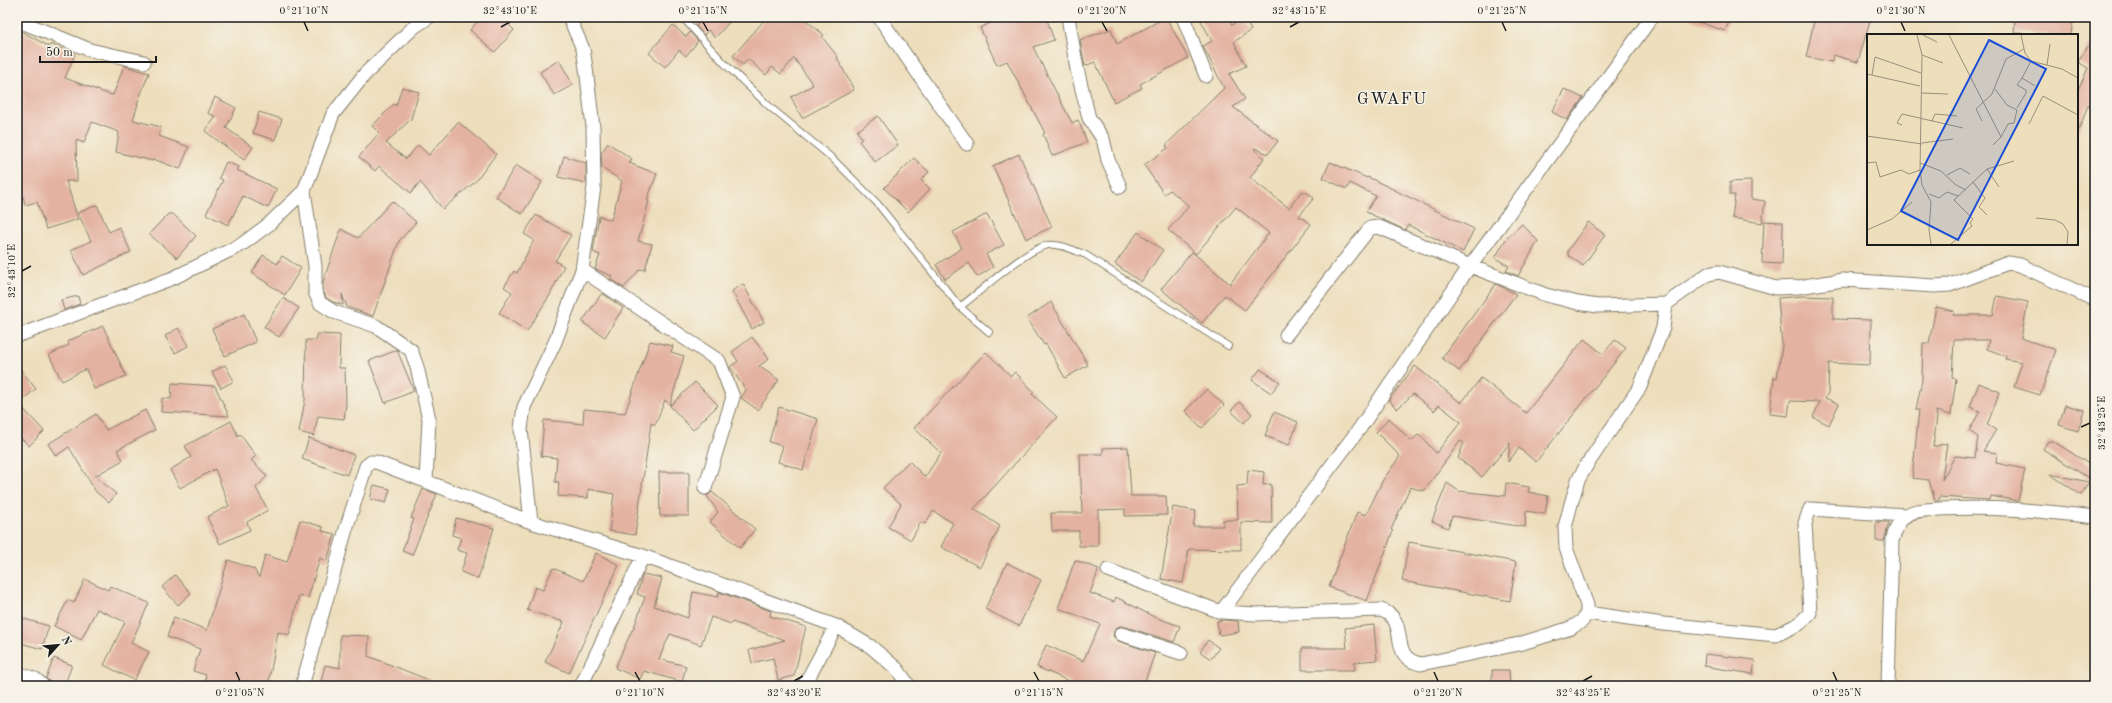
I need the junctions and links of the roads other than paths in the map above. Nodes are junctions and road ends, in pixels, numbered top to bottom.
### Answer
1 (429, 17) edge
2 (569, 17) edge
3 (682, 17) edge
4 (879, 17) edge
5 (1068, 17) edge
6 (1183, 17) edge
7 (1652, 17) edge
8 (17, 20) edge
9 (144, 62) dead end
10 (1206, 76) dead end
11 (967, 144) dead end
12 (1120, 187) dead end
13 (304, 190) junction
14 (1470, 266) junction
15 (582, 270) junction
16 (2095, 300) edge
17 (1666, 304) junction
18 (960, 307) junction
19 (989, 332) dead end
20 (1286, 335) dead end
21 (17, 336) edge
22 (1228, 346) dead end
23 (426, 481) junction
24 (705, 488) dead end
25 (1905, 515) junction
26 (2095, 517) edge
27 (531, 522) junction
28 (643, 556) junction
29 (1108, 570) dead end
30 (1221, 612) junction
31 (1587, 613) junction
32 (836, 626) junction
33 (1121, 634) dead end
34 (1181, 653) dead end
35 (17, 674) edge
36 (43, 686) edge
37 (302, 686) edge
38 (581, 686) edge
39 (804, 686) edge
40 (908, 686) edge
41 (1888, 686) edge

1 - 13 street
2 - 15 street
3 - 18 lane
4 - 11 street
5 - 12 street
6 - 10 street
7 - 14 street
8 - 9 street
13 - 21 street
13 - 23 street
14 - 17 street
14 - 20 street
14 - 30 street
15 - 24 street
15 - 27 street
16 - 17 street
17 - 31 street
18 - 19 lane
18 - 22 lane
23 - 27 street
23 - 37 street
25 - 26 street
25 - 31 street
25 - 41 street
27 - 28 street
28 - 32 street
28 - 38 street
29 - 30 street
30 - 31 street
32 - 39 street
32 - 40 street
33 - 34 street
35 - 36 street

